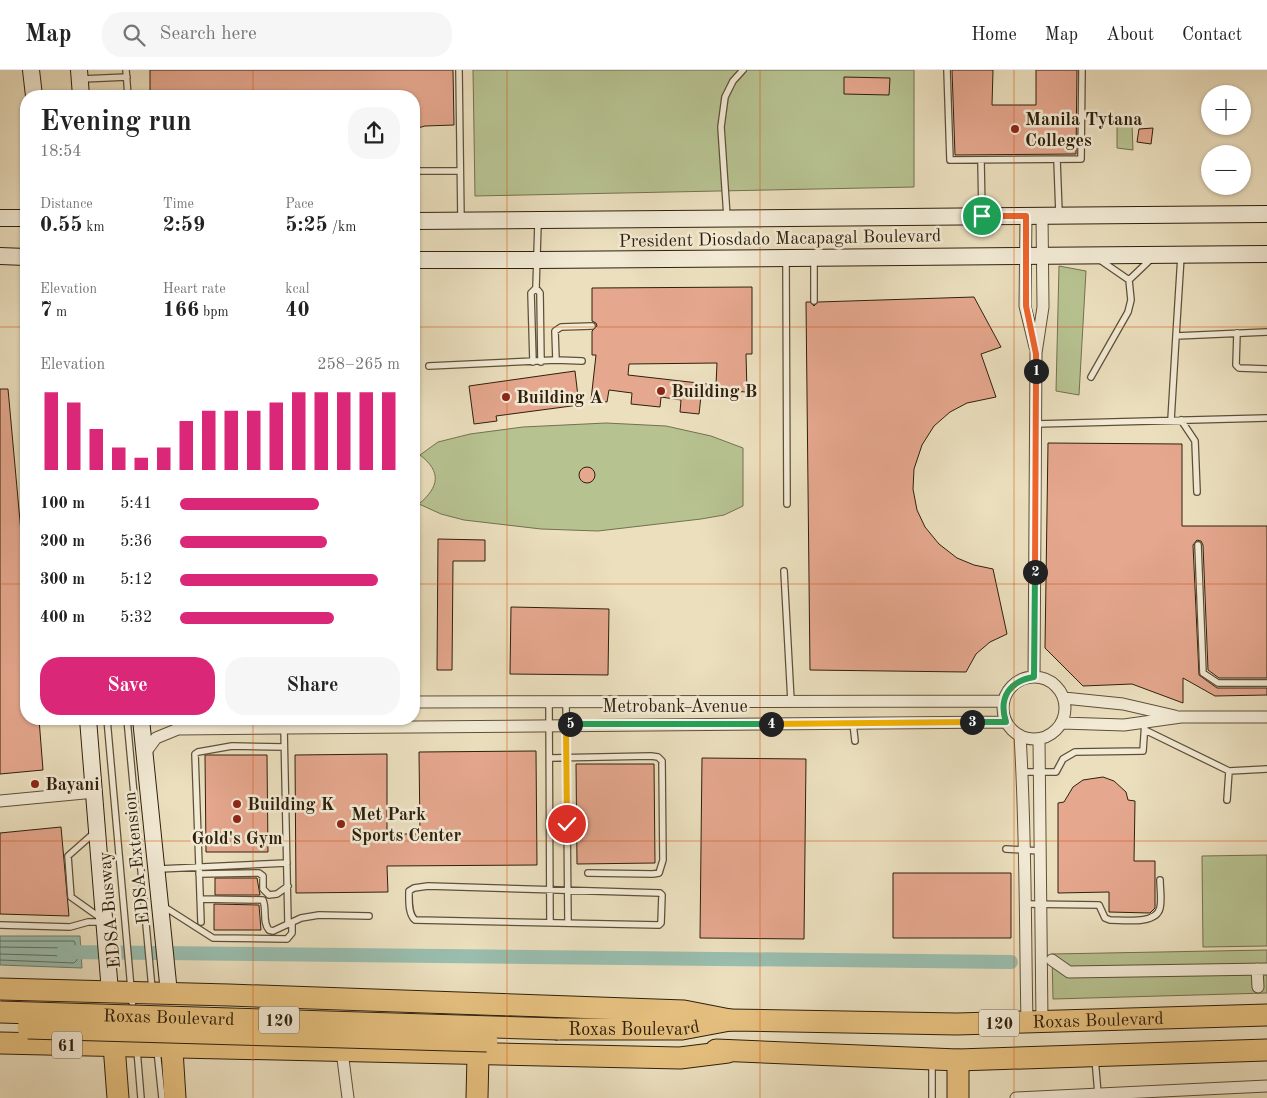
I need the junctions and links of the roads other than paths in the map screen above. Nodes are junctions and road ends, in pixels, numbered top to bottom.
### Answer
1 (31, 70) edge
2 (459, 70) edge
3 (743, 70) edge
4 (947, 70) edge
5 (1082, 70) edge
6 (127, 73) edge
7 (80, 74) edge
8 (33, 90) edge
9 (81, 90) edge
10 (128, 90) edge
11 (1058, 160) junction
12 (982, 161) junction
13 (460, 170) junction
14 (420, 171) edge
15 (1267, 214) edge
16 (982, 216) junction
17 (1026, 216) junction
18 (1051, 216) junction
19 (0, 218) edge
20 (20, 218) edge
21 (727, 218) junction
22 (538, 220) junction
23 (420, 221) edge
24 (461, 221) junction
25 (1156, 254) junction
26 (1181, 254) junction
27 (1267, 254) edge
28 (0, 256) edge
29 (20, 256) edge
30 (1093, 256) junction
31 (814, 257) junction
32 (1026, 257) junction
33 (1042, 257) junction
34 (786, 258) junction
35 (420, 260) edge
36 (537, 260) junction
37 (1129, 280) junction
38 (536, 288) junction
39 (814, 301) dead end
40 (592, 326) dead end
41 (1237, 332) junction
42 (1267, 332) edge
43 (1176, 336) junction
44 (1036, 354) junction
45 (556, 360) junction
46 (582, 361) dead end
47 (533, 362) junction
48 (541, 362) junction
49 (429, 366) dead end
50 (1267, 369) edge
51 (1092, 377) dead end
52 (1267, 418) edge
53 (1171, 420) junction
54 (1181, 420) junction
55 (1036, 424) junction
56 (1197, 492) dead end
57 (787, 504) dead end
58 (1198, 545) dead end
59 (784, 571) dead end
60 (1034, 677) junction
61 (1267, 683) edge
62 (1064, 698) junction
63 (549, 701) junction
64 (566, 701) junction
65 (791, 701) junction
66 (1004, 701) junction
67 (420, 702) edge
68 (1145, 709) junction
69 (1181, 717) junction
70 (1267, 717) edge
71 (1006, 722) junction
72 (420, 723) edge
73 (853, 723) junction
74 (1062, 723) junction
75 (550, 724) junction
76 (566, 724) junction
77 (89, 725) edge
78 (108, 725) edge
79 (128, 725) edge
80 (143, 725) edge
81 (304, 725) edge
82 (1145, 727) junction
83 (284, 728) junction
84 (1020, 736) junction
85 (1039, 740) junction
86 (855, 741) dead end
87 (284, 747) junction
88 (145, 753) junction
89 (550, 758) junction
90 (566, 758) junction
91 (1267, 769) edge
92 (1229, 771) junction
93 (1022, 772) junction
94 (1040, 772) junction
95 (95, 792) junction
96 (1228, 800) dead end
97 (0, 801) edge
98 (98, 830) junction
99 (1006, 849) dead end
100 (1023, 850) junction
101 (1040, 851) junction
102 (287, 863) junction
103 (157, 869) junction
104 (198, 871) junction
105 (588, 874) dead end
106 (1160, 880) dead end
107 (288, 886) junction
108 (550, 890) junction
109 (568, 890) junction
110 (200, 899) junction
111 (1026, 904) junction
112 (1041, 904) junction
113 (161, 905) junction
114 (369, 916) dead end
115 (201, 922) dead end
116 (290, 923) junction
117 (550, 923) junction
118 (568, 923) junction
119 (0, 925) edge
120 (106, 925) junction
121 (155, 929) junction
122 (1041, 937) junction
123 (1025, 938) junction
124 (1052, 960) dead end
125 (1262, 969) edge
126 (1258, 987) dead end
127 (9, 989) edge
128 (158, 990) junction
129 (110, 992) junction
130 (131, 993) junction
131 (229, 995) junction
132 (0, 1012) edge
133 (1267, 1015) edge
134 (730, 1020) junction
135 (1034, 1022) junction
136 (0, 1027) edge
137 (558, 1036) junction
138 (10, 1044) edge
139 (114, 1047) junction
140 (155, 1048) junction
141 (228, 1049) junction
142 (1267, 1050) edge
143 (342, 1051) junction
144 (728, 1052) junction
145 (478, 1055) junction
146 (1095, 1056) junction
147 (932, 1060) junction
148 (958, 1060) junction
149 (1267, 1086) edge
150 (1099, 1097) edge
151 (118, 1098) edge
152 (141, 1098) edge
153 (162, 1098) edge
154 (175, 1098) edge
155 (348, 1098) edge
156 (477, 1098) edge
157 (932, 1098) edge
158 (958, 1098) edge
159 (1016, 1098) edge

1 - 8 main road
2 - 13 lane
3 - 21 lane
4 - 12 lane
5 - 11 lane
6 - 7 lane
6 - 10 lane
7 - 9 main road
11 - 12 lane
11 - 18 lane
12 - 16 lane
13 - 14 lane
13 - 24 lane
15 - 18 main road, President Diosdado Macapagal Boulevard
16 - 17 main road, President Diosdado Macapagal Boulevard
16 - 21 main road, President Diosdado Macapagal Boulevard
17 - 18 main road, President Diosdado Macapagal Boulevard
17 - 32 street
18 - 33 street
19 - 20 main road
21 - 22 main road, President Diosdado Macapagal Boulevard
22 - 24 main road, President Diosdado Macapagal Boulevard
22 - 36 lane
23 - 24 main road, President Diosdado Macapagal Boulevard
25 - 26 main road, President Diosdado Macapagal Boulevard
25 - 30 main road, President Diosdado Macapagal Boulevard
25 - 37 lane
26 - 27 main road, President Diosdado Macapagal Boulevard
26 - 43 lane
28 - 29 main road
30 - 33 main road, President Diosdado Macapagal Boulevard
30 - 37 lane
31 - 32 main road, President Diosdado Macapagal Boulevard
31 - 34 main road, President Diosdado Macapagal Boulevard
31 - 39 lane
32 - 33 main road, President Diosdado Macapagal Boulevard
32 - 44 street
33 - 44 street
34 - 36 main road, President Diosdado Macapagal Boulevard
34 - 57 lane
35 - 36 main road, President Diosdado Macapagal Boulevard
36 - 38 lane
37 - 51 lane
38 - 47 lane
38 - 48 lane
40 - 45 lane
41 - 42 lane
41 - 43 lane
41 - 50 lane
43 - 53 lane
44 - 55 street
45 - 46 lane
45 - 48 lane
47 - 48 lane
47 - 49 lane
52 - 54 lane
53 - 54 lane
53 - 55 lane
54 - 56 lane
55 - 60 street
58 - 61 lane
59 - 65 lane
60 - 62 street
60 - 66 street
62 - 68 street
62 - 74 street
63 - 64 street, Metrobank Avenue
63 - 67 street, Metrobank Avenue
63 - 75 lane
64 - 65 street, Metrobank Avenue
64 - 76 lane
65 - 66 street, Metrobank Avenue
66 - 71 street
68 - 69 street
68 - 82 lane
69 - 70 street
69 - 82 street
71 - 73 street, Metrobank Avenue
71 - 84 street
72 - 75 street, Metrobank Avenue
73 - 76 street, Metrobank Avenue
73 - 86 lane
74 - 82 street
74 - 85 street
75 - 76 street, Metrobank Avenue
75 - 89 lane
76 - 90 lane
77 - 95 main road, EDSA Extension
78 - 130 lane, EDSA Busway
79 - 121 lane, EDSA Busway
80 - 88 main road, EDSA Extension
81 - 83 street, Metrobank Avenue
82 - 92 lane
82 - 94 lane
83 - 87 lane
83 - 88 street, Metrobank Avenue
84 - 85 street
84 - 93 street
85 - 94 street
87 - 102 lane
87 - 104 lane
88 - 103 main road, EDSA Extension
89 - 90 lane
89 - 108 lane
90 - 105 lane
90 - 109 lane
91 - 92 lane
92 - 96 lane
93 - 94 lane
93 - 100 street
94 - 101 street
95 - 97 street
95 - 98 main road, EDSA Extension
98 - 120 main road, EDSA Extension
98 - 120 lane
99 - 100 lane
100 - 101 lane
100 - 111 street
101 - 112 street
102 - 104 lane
102 - 107 lane
103 - 104 lane
103 - 113 main road, EDSA Extension
104 - 107 lane
104 - 110 lane
106 - 112 lane
107 - 116 lane
108 - 109 lane
108 - 117 lane
108 - 117 lane
109 - 118 lane
109 - 118 lane
110 - 115 lane
110 - 116 lane
111 - 112 lane
111 - 123 street
112 - 122 street
113 - 116 lane
113 - 121 main road, EDSA Extension
114 - 116 lane
117 - 118 lane
119 - 120 lane
120 - 129 main road, EDSA Extension
121 - 128 main road, EDSA Extension
122 - 123 street
122 - 135 street
123 - 135 street
124 - 125 street
125 - 126 street
127 - 129 highway
127 - 138 highway
128 - 130 highway
128 - 131 highway, 120
128 - 140 highway
129 - 130 highway
129 - 139 highway
130 - 140 lane, EDSA Busway
131 - 134 highway, 120
131 - 141 highway
132 - 137 highway, Roxas Boulevard / 120, bridge
133 - 135 highway, Roxas Boulevard / 120
134 - 135 highway, Roxas Boulevard / 120
134 - 137 highway, Roxas Boulevard / 120
136 - 137 highway, Roxas Boulevard / 120, bridge
137 - 144 highway, Roxas Boulevard / 120
138 - 139 highway, 61
139 - 140 highway, 61
139 - 151 highway
140 - 141 highway, 120
140 - 152 lane, EDSA Busway
140 - 153 lane, EDSA Busway
140 - 154 highway
141 - 143 highway, 120
142 - 146 highway, Roxas Boulevard / 120
143 - 145 highway, 120
143 - 155 street
144 - 145 highway, 120
144 - 147 highway, Roxas Boulevard / 120
145 - 156 highway
146 - 148 highway, Roxas Boulevard / 120
146 - 150 lane
147 - 148 highway, Roxas Boulevard / 120
147 - 157 lane
148 - 158 highway
149 - 150 street
150 - 159 street

